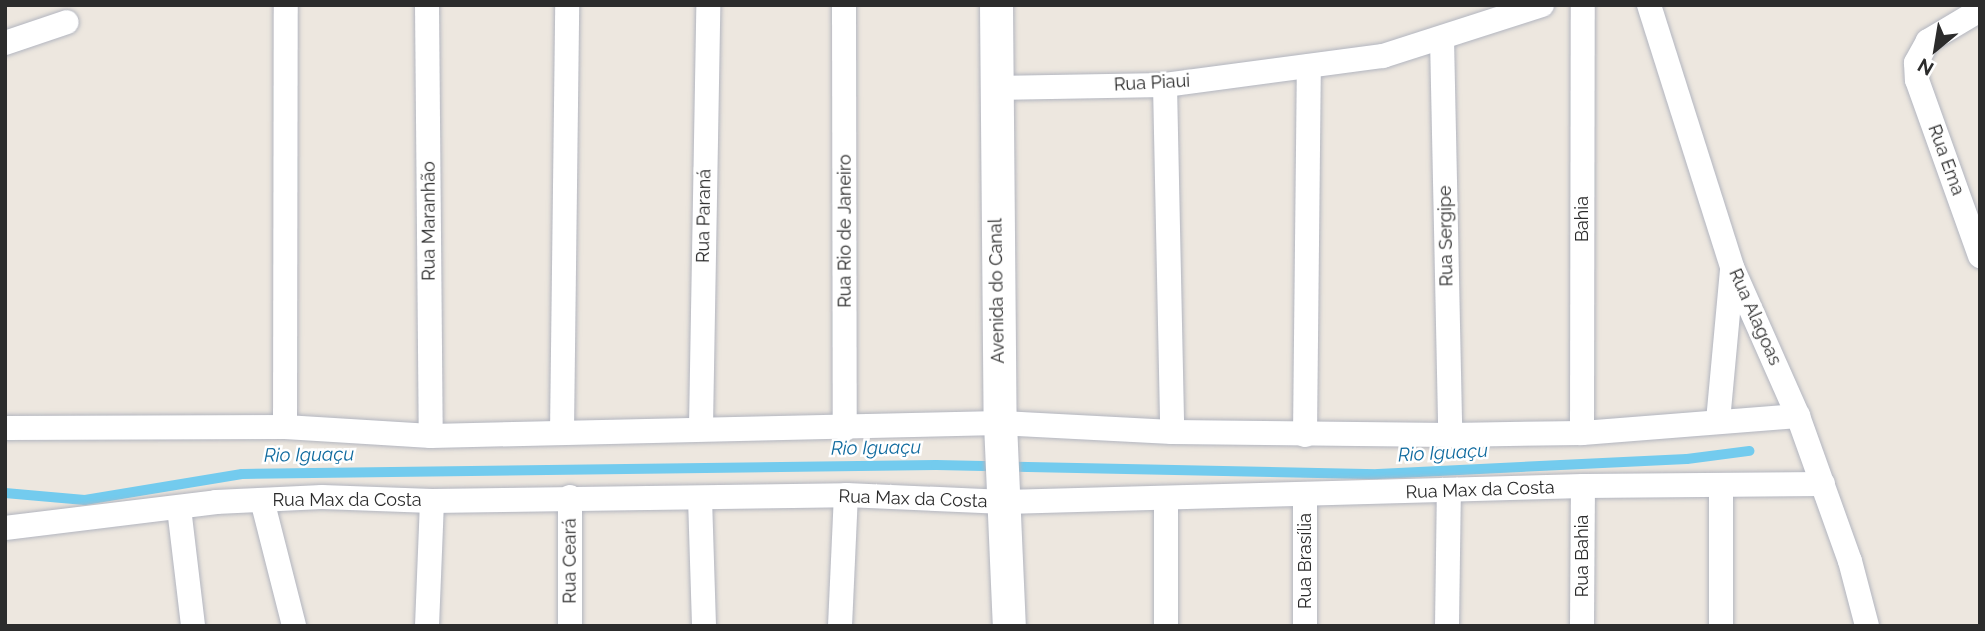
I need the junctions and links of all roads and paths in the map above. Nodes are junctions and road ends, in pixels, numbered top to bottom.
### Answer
1 (286, 5) edge
2 (427, 5) edge
3 (567, 5) edge
4 (708, 5) edge
5 (844, 5) edge
6 (996, 5) edge
7 (1542, 5) edge
8 (1583, 5) edge
9 (1649, 5) edge
10 (1980, 10) edge
11 (66, 22) dead end
12 (1442, 38) junction
13 (5, 43) edge
14 (1309, 66) junction
15 (1165, 85) junction
16 (993, 88) junction
17 (1980, 256) edge
18 (1732, 267) junction
19 (1798, 416) junction
20 (1718, 421) junction
21 (285, 427) junction
22 (5, 428) edge
23 (701, 428) junction
24 (1001, 428) junction
25 (845, 429) junction
26 (562, 432) junction
27 (1172, 432) junction
28 (1582, 433) junction
29 (1306, 435) junction
30 (1450, 435) junction
31 (431, 436) junction
32 (1823, 484) junction
33 (1583, 486) junction
34 (1721, 488) junction
35 (1448, 491) junction
36 (846, 495) junction
37 (1305, 495) junction
38 (570, 496) junction
39 (700, 498) junction
40 (1005, 498) junction
41 (262, 500) junction
42 (1166, 500) junction
43 (432, 501) junction
44 (179, 508) junction
45 (5, 528) edge
46 (193, 626) edge
47 (294, 626) edge
48 (428, 626) edge
49 (570, 626) edge
50 (704, 626) edge
51 (840, 626) edge
52 (1009, 626) edge
53 (1166, 626) edge
54 (1305, 626) edge
55 (1447, 626) edge
56 (1582, 626) edge
57 (1721, 626) edge
58 (1867, 626) edge

1 - 21 street
2 - 31 street, Rua Maranhão
3 - 26 street
4 - 23 street, Rua Paraná
5 - 25 street, Rua Rio de Janeiro
6 - 16 street, Avenida do Canal
7 - 12 street, Rua Piaui
8 - 28 street, Bahia
9 - 18 street, Rua Alagoas
10 - 17 street, Rua Ema
11 - 13 street
12 - 14 street, Rua Piaui
12 - 30 street, Rua Sergipe
14 - 15 street, Rua Piaui
14 - 29 street
15 - 16 street, Rua Piaui
15 - 27 street
16 - 24 street, Avenida do Canal
18 - 19 street, Rua Alagoas
18 - 20 street
19 - 20 street
19 - 32 street, Rua Alagoas
20 - 28 street
21 - 22 street
21 - 31 street
23 - 25 street
23 - 26 street
24 - 25 street
24 - 27 street
24 - 40 street, Avenida do Canal
26 - 31 street
27 - 29 street
28 - 30 street
29 - 30 street
32 - 34 street, Rua Max da Costa
32 - 58 street, Rua Alagoas
33 - 34 street, Rua Max da Costa
33 - 35 street, Rua Max da Costa
33 - 56 street, Rua Bahia
34 - 57 street
35 - 37 street, Rua Max da Costa
35 - 55 street
36 - 39 street, Rua Max da Costa
36 - 40 street, Rua Max da Costa
36 - 51 street
37 - 42 street, Rua Max da Costa
37 - 54 street, Rua Brasília
38 - 39 street, Rua Max da Costa
38 - 43 street, Rua Max da Costa
38 - 49 street, Rua Ceará
39 - 50 street
40 - 42 street, Rua Max da Costa
40 - 52 street
41 - 43 street, Rua Max da Costa
41 - 44 street, Rua Max da Costa
41 - 47 street
42 - 53 street
43 - 48 street
44 - 45 street, Rua Max da Costa
44 - 46 street

